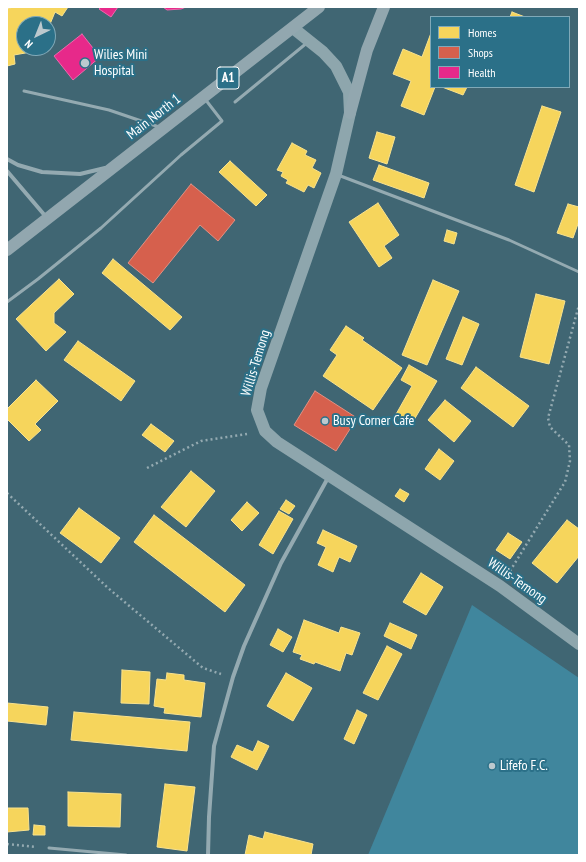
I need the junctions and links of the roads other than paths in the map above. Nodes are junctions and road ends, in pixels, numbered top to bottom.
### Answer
1 (319, 7) edge
2 (384, 7) edge
3 (293, 28) junction
4 (309, 41) junction
5 (24, 91) dead end
6 (204, 97) junction
7 (235, 102) dead end
8 (350, 113) junction
9 (163, 128) junction
10 (7, 159) edge
11 (116, 165) junction
12 (7, 171) edge
13 (336, 174) junction
14 (47, 218) junction
15 (7, 250) edge
16 (579, 272) edge
17 (7, 302) edge
18 (330, 476) junction
19 (579, 644) edge
20 (49, 848) road end
21 (126, 855) edge
22 (208, 855) edge

1 - 3 main road, Main North 1 / A1
2 - 8 main road
3 - 4 main road, Willis-Temong
3 - 6 main road, Main North 1 / A1
4 - 7 lane
4 - 8 main road, Willis-Temong
5 - 9 lane
6 - 9 main road, Main North 1 / A1
6 - 17 lane
8 - 13 main road, Willis-Temong
9 - 11 main road, Main North 1 / A1
10 - 11 street
11 - 14 main road, Main North 1 / A1
12 - 14 street
13 - 16 lane
13 - 18 main road, Willis-Temong
14 - 15 main road, Main North 1 / A1
18 - 19 main road, Willis-Temong
18 - 22 street
20 - 21 lane

